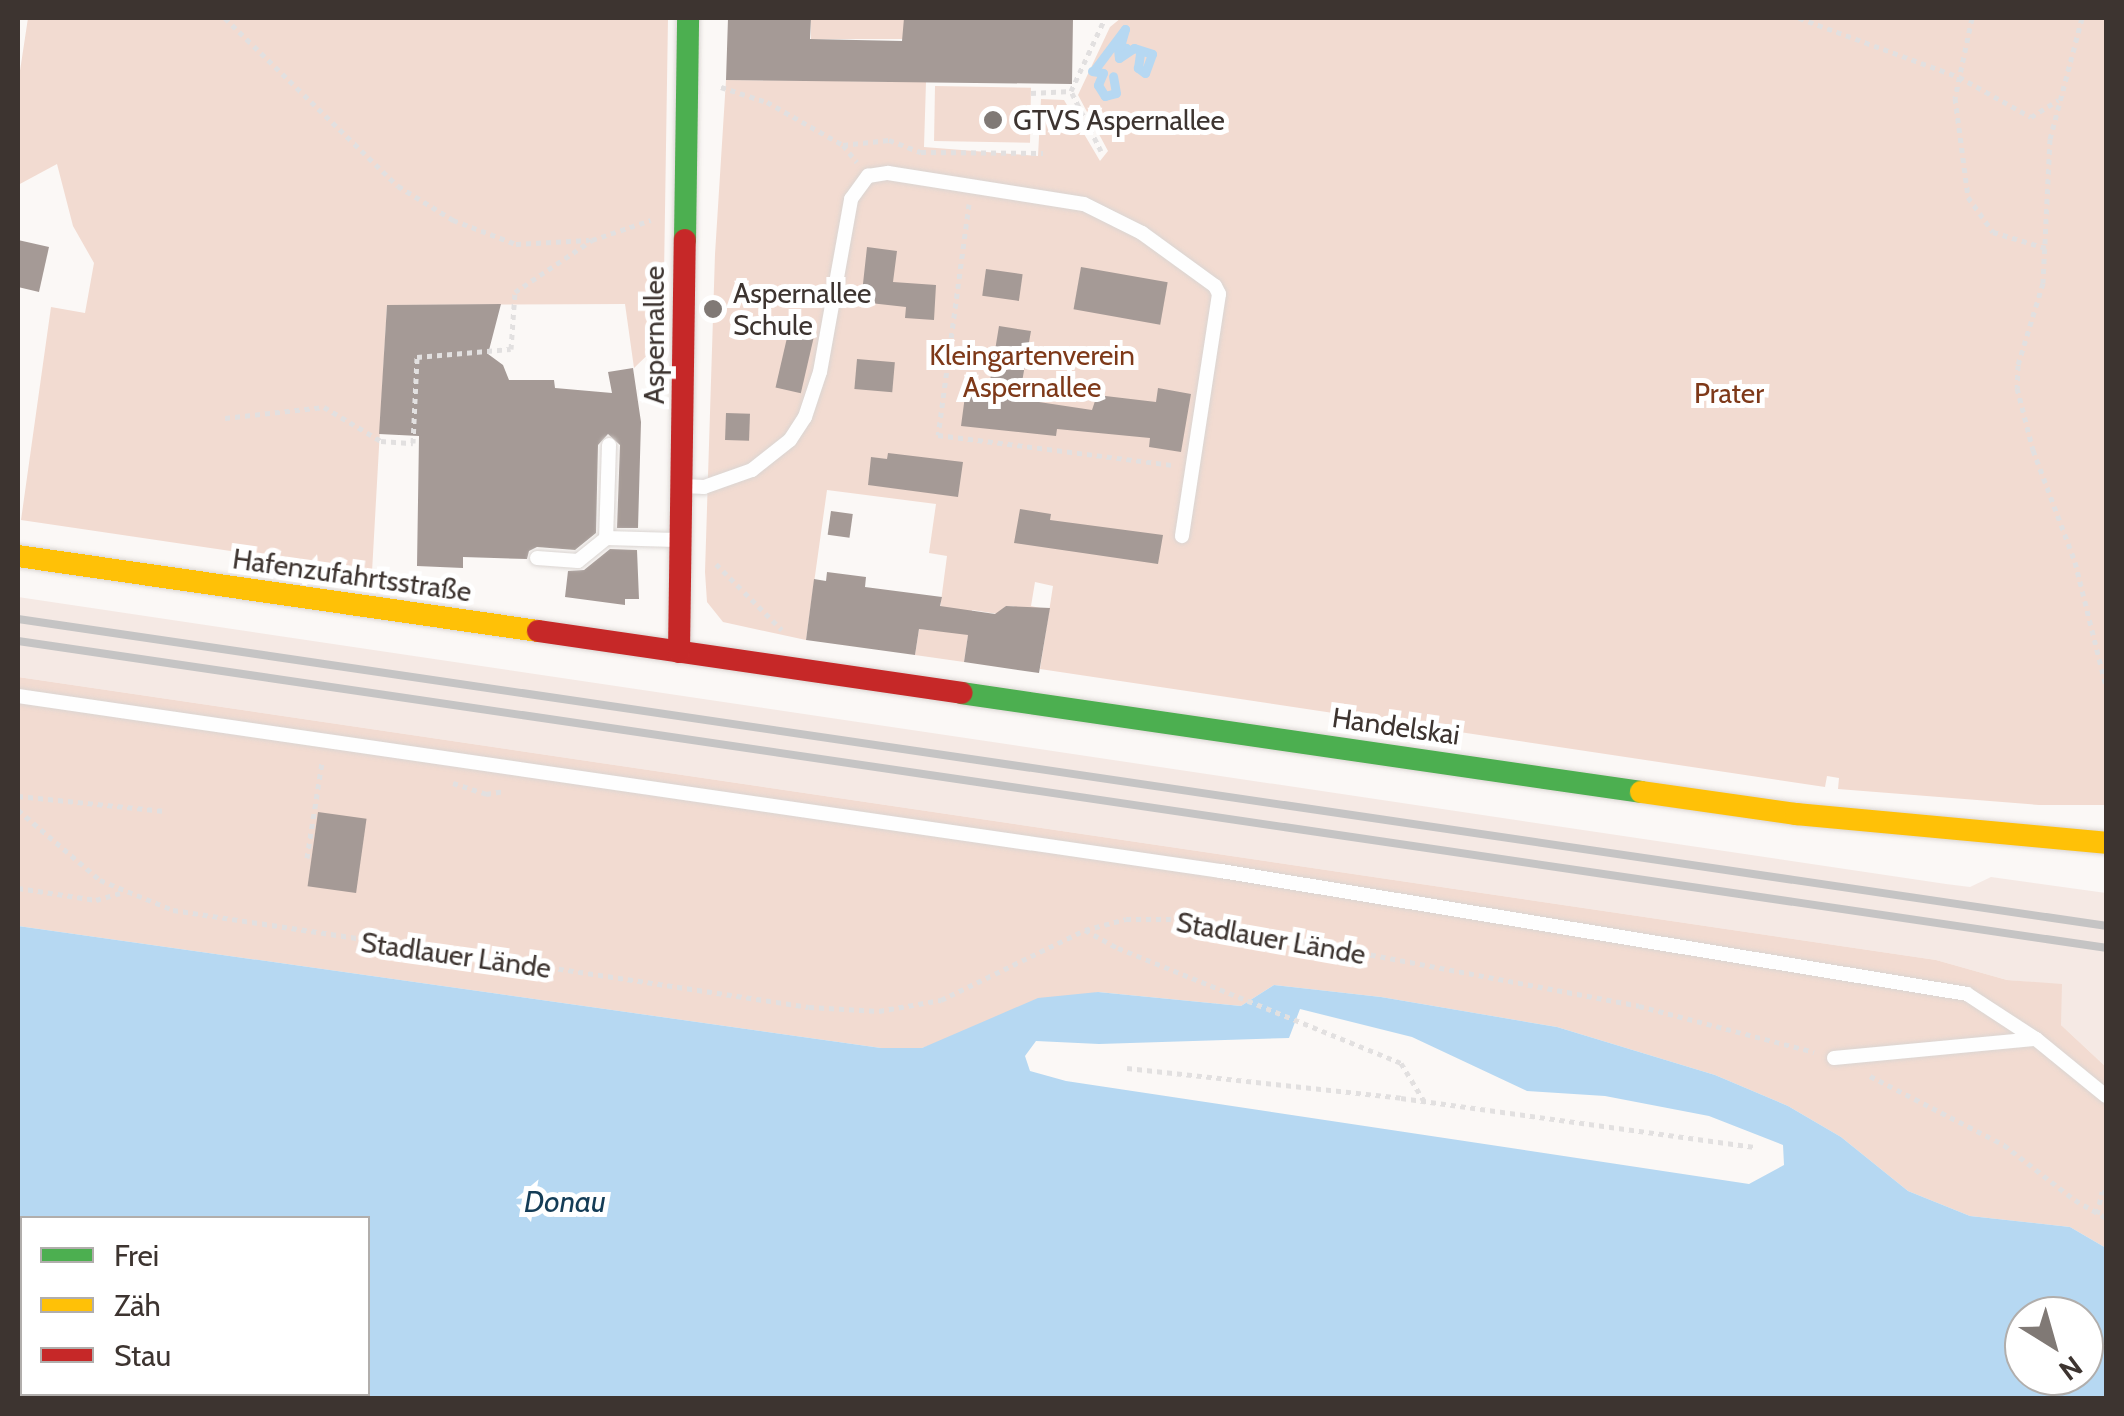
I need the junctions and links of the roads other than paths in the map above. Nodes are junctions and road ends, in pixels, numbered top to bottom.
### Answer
1 (688, 18) edge
2 (609, 446) dead end
3 (683, 486) junction
4 (1182, 536) dead end
5 (606, 538) junction
6 (682, 540) junction
7 (18, 556) edge
8 (538, 558) dead end
9 (678, 652) junction
10 (18, 696) edge
11 (2106, 843) edge
12 (2036, 1039) junction
13 (1834, 1058) road end
14 (2106, 1096) edge

1 - 3 main road, Aspernallee
2 - 5 lane
3 - 4 lane
3 - 6 main road, Aspernallee
5 - 6 lane
5 - 8 lane
6 - 9 main road, Aspernallee
7 - 9 main road, Hafenzufahrtsstraße
9 - 11 main road, Handelskai
10 - 12 lane
12 - 13 lane
12 - 14 lane

